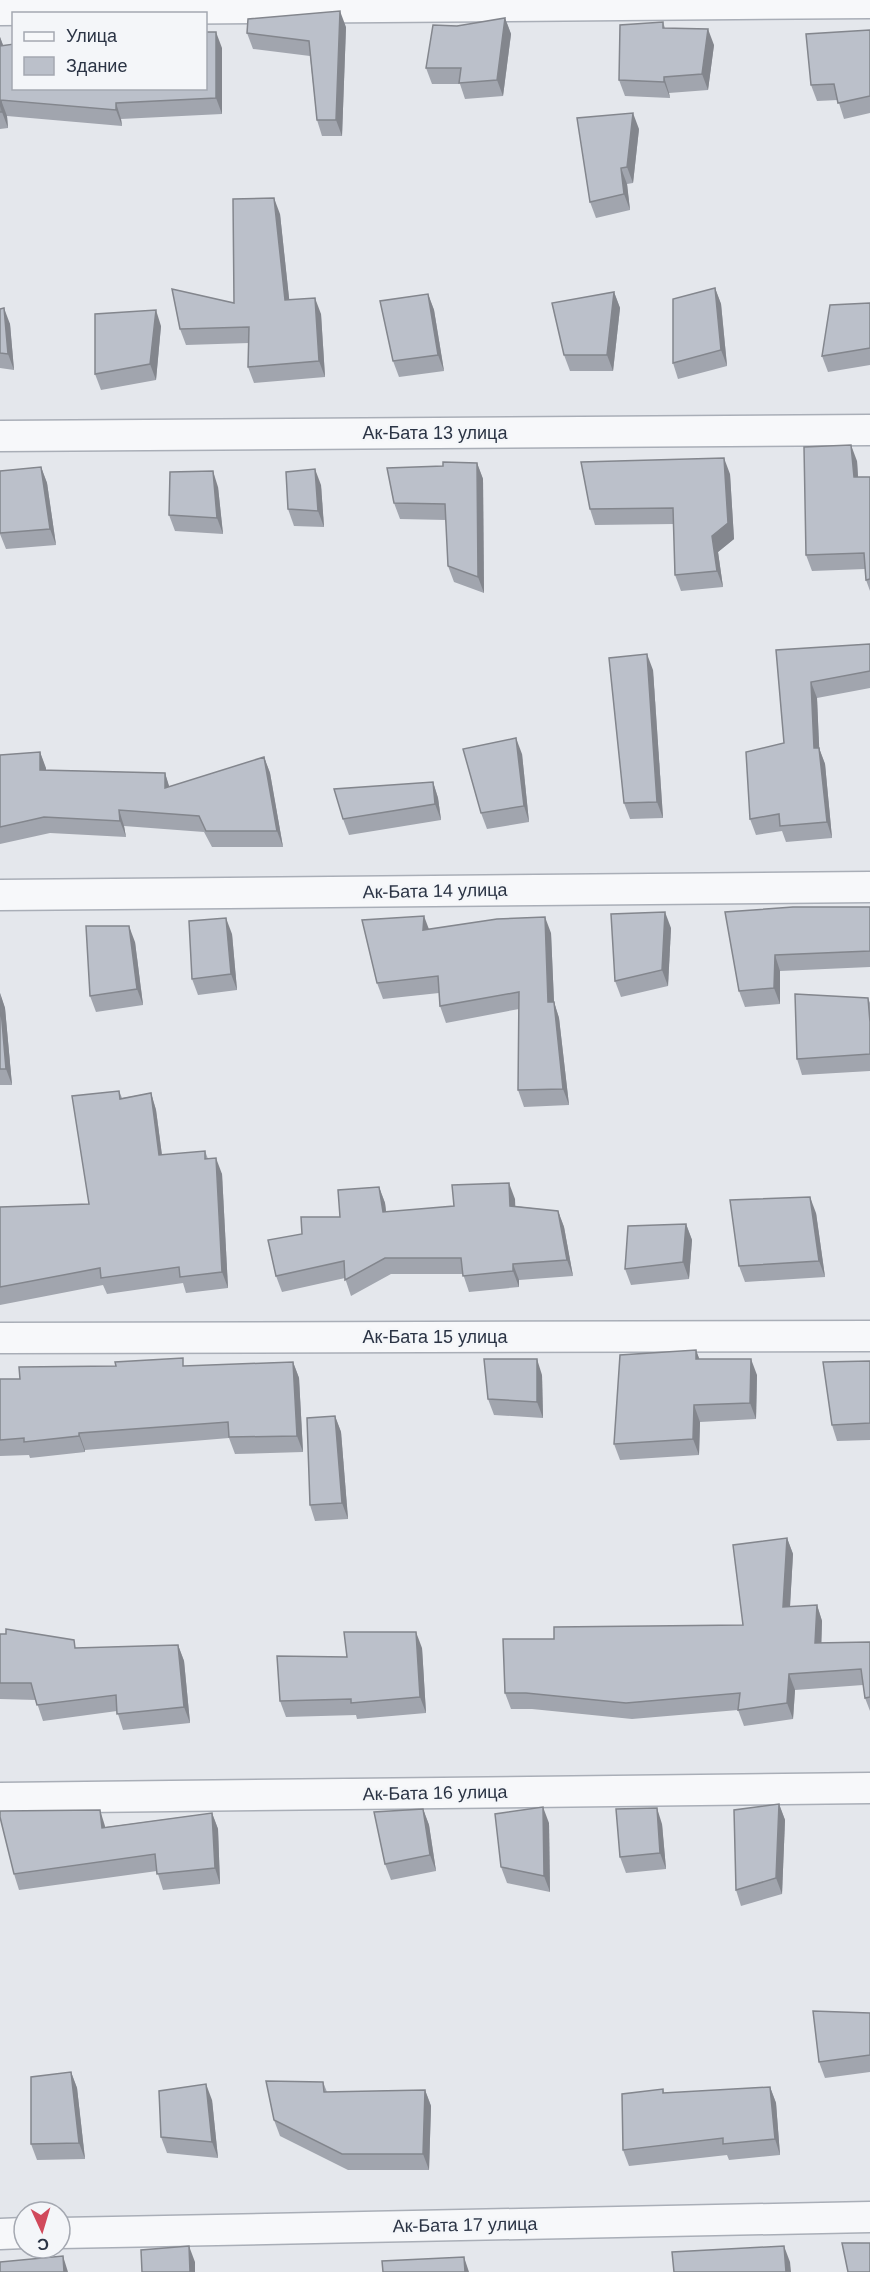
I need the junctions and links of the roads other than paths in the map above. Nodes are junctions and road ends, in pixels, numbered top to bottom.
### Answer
1 (870, 3) edge
2 (0, 10) edge
3 (870, 430) edge
4 (0, 436) edge
5 (870, 887) edge
6 (0, 895) edge
7 (870, 1336) edge
8 (0, 1338) edge
9 (870, 1788) edge
10 (0, 1798) edge
11 (870, 2217) edge
12 (72, 2233) edge

1 - 2 street
3 - 4 street, Ак-Бата 13 улица
5 - 6 street, Ак-Бата 14 улица
7 - 8 street, Ак-Бата 15 улица
9 - 10 street, Ак-Бата 16 улица
11 - 12 street, Ак-Бата 17 улица

